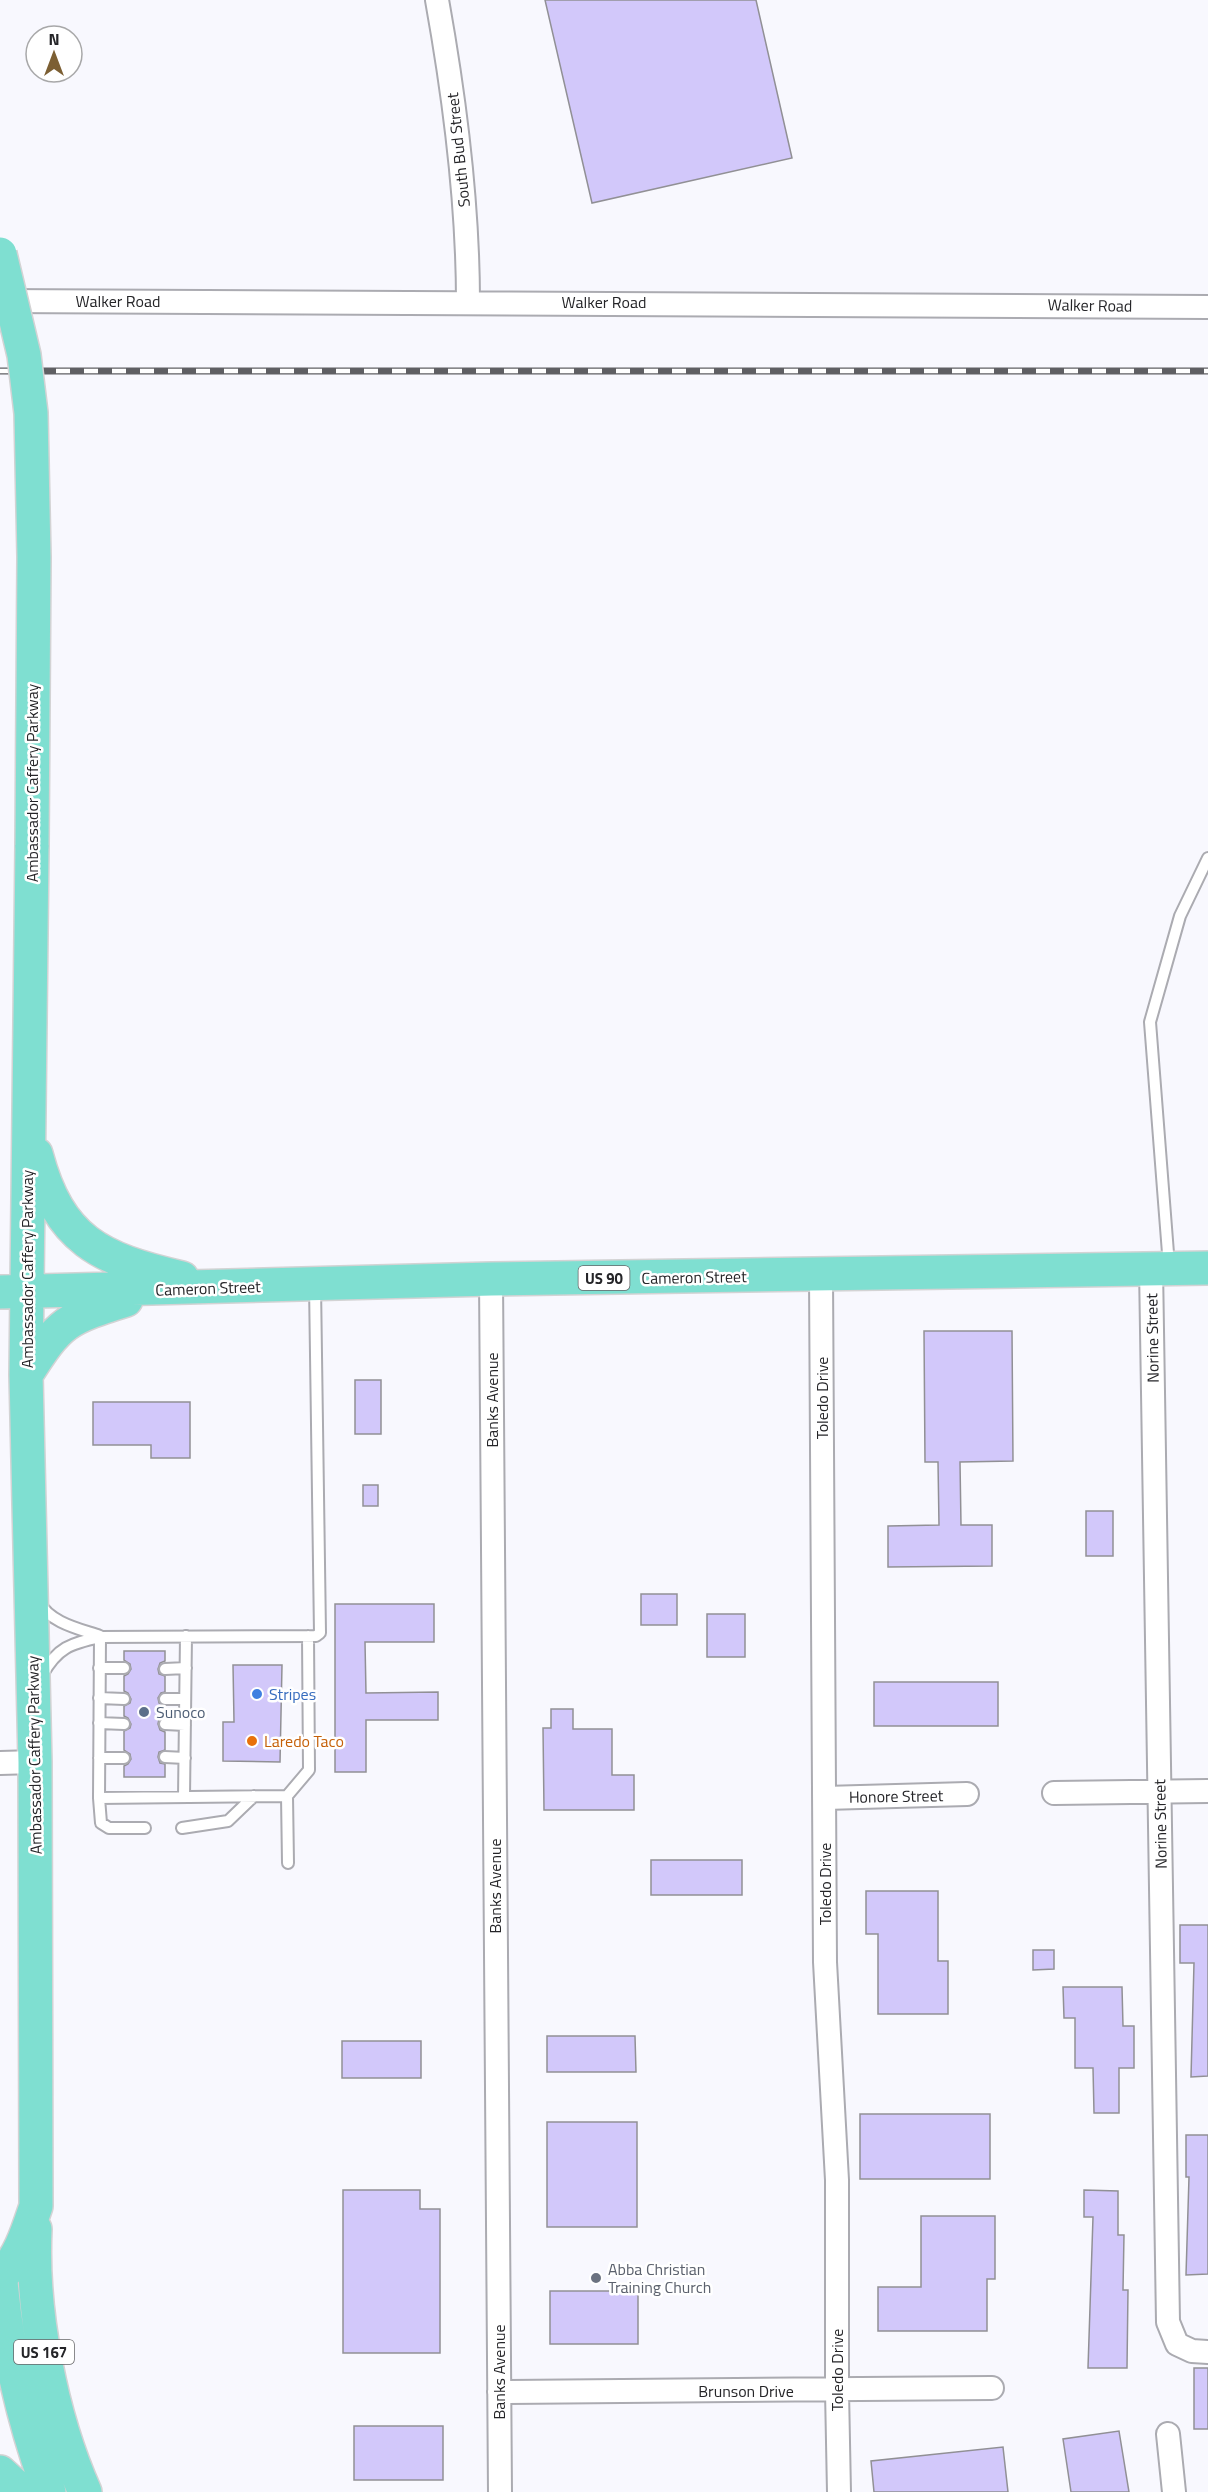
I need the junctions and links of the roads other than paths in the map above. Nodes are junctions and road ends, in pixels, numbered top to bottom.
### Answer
1 (437, 0) edge
2 (0, 254) edge
3 (0, 301) edge
4 (468, 302) junction
5 (1208, 307) edge
6 (1208, 858) edge
7 (28, 1121) junction
8 (1160, 1268) junction
9 (1208, 1268) edge
10 (821, 1275) junction
11 (491, 1279) junction
12 (315, 1284) junction
13 (219, 1287) junction
14 (161, 1289) junction
15 (14, 1292) edge
16 (27, 1375) junction
17 (31, 1587) junction
18 (100, 1636) junction
19 (186, 1636) junction
20 (308, 1636) junction
21 (99, 1668) junction
22 (124, 1668) dead end
23 (186, 1668) junction
24 (165, 1669) dead end
25 (33, 1690) junction
26 (99, 1698) junction
27 (124, 1699) dead end
28 (165, 1699) dead end
29 (185, 1699) junction
30 (99, 1723) junction
31 (124, 1724) dead end
32 (165, 1724) dead end
33 (185, 1725) junction
34 (165, 1757) dead end
35 (99, 1758) junction
36 (124, 1758) dead end
37 (185, 1758) junction
38 (35, 1762) junction
39 (0, 1763) edge
40 (1159, 1791) junction
41 (1208, 1791) edge
42 (1054, 1793) dead end
43 (967, 1794) dead end
44 (254, 1796) junction
45 (286, 1796) junction
46 (184, 1797) junction
47 (99, 1798) junction
48 (825, 1798) junction
49 (145, 1828) dead end
50 (182, 1828) dead end
51 (288, 1863) dead end
52 (19, 2248) edge
53 (0, 2268) edge
54 (1, 2277) edge
55 (1208, 2352) edge
56 (992, 2388) dead end
57 (837, 2391) junction
58 (499, 2392) junction
59 (1168, 2434) dead end
60 (0, 2472) edge
61 (22, 2492) edge
62 (49, 2492) edge
63 (85, 2492) edge
64 (500, 2492) edge
65 (839, 2492) edge
66 (1174, 2492) edge

1 - 4 street, South Bud Street
2 - 7 main road, Ambassador Caffery Parkway, bridge
3 - 4 street, Walker Road
4 - 5 street, Walker Road
6 - 8 lane
7 - 13 main road
7 - 15 main road, Ambassador Caffery Parkway
8 - 9 main road, Cameron Street / US 90
8 - 10 main road, Cameron Street / US 90
8 - 40 street, Norine Street
10 - 11 main road, Cameron Street / US 90
10 - 48 street, Toledo Drive
11 - 12 main road, Cameron Street / US 90
11 - 58 street, Banks Avenue
12 - 13 main road, Cameron Street / US 90
12 - 20 lane
13 - 14 main road, Cameron Street / US 90
14 - 15 main road, Cameron Street / US 90
14 - 16 main road
15 - 16 main road, Ambassador Caffery Parkway
16 - 17 main road, Ambassador Caffery Parkway
17 - 18 lane
17 - 25 main road, Ambassador Caffery Parkway
18 - 19 lane
18 - 21 lane
18 - 25 lane
19 - 20 lane
19 - 23 lane
20 - 45 lane
21 - 22 lane
21 - 26 lane
23 - 24 lane
23 - 29 lane
25 - 38 main road, Ambassador Caffery Parkway
26 - 27 lane
26 - 30 lane
28 - 29 lane
29 - 33 lane
30 - 31 lane
30 - 35 lane
32 - 33 lane
33 - 37 lane
34 - 37 lane
35 - 36 lane
35 - 47 lane
37 - 46 lane
38 - 39 street
38 - 52 main road, Ambassador Caffery Parkway
40 - 41 street
40 - 42 street
40 - 55 street, Norine Street
43 - 48 street, Honore Street
44 - 45 lane
44 - 46 lane
44 - 50 lane
45 - 51 lane
46 - 47 lane
47 - 49 lane
48 - 57 street, Toledo Drive
52 - 54 main road, Ambassador Caffery Parkway
52 - 63 main road, US 167
53 - 54 main road, US 167
54 - 62 main road, US 167
56 - 57 street, Brunson Drive
57 - 58 street, Brunson Drive
57 - 65 street, Toledo Drive
58 - 64 street, Banks Avenue
59 - 66 street
60 - 61 main road

